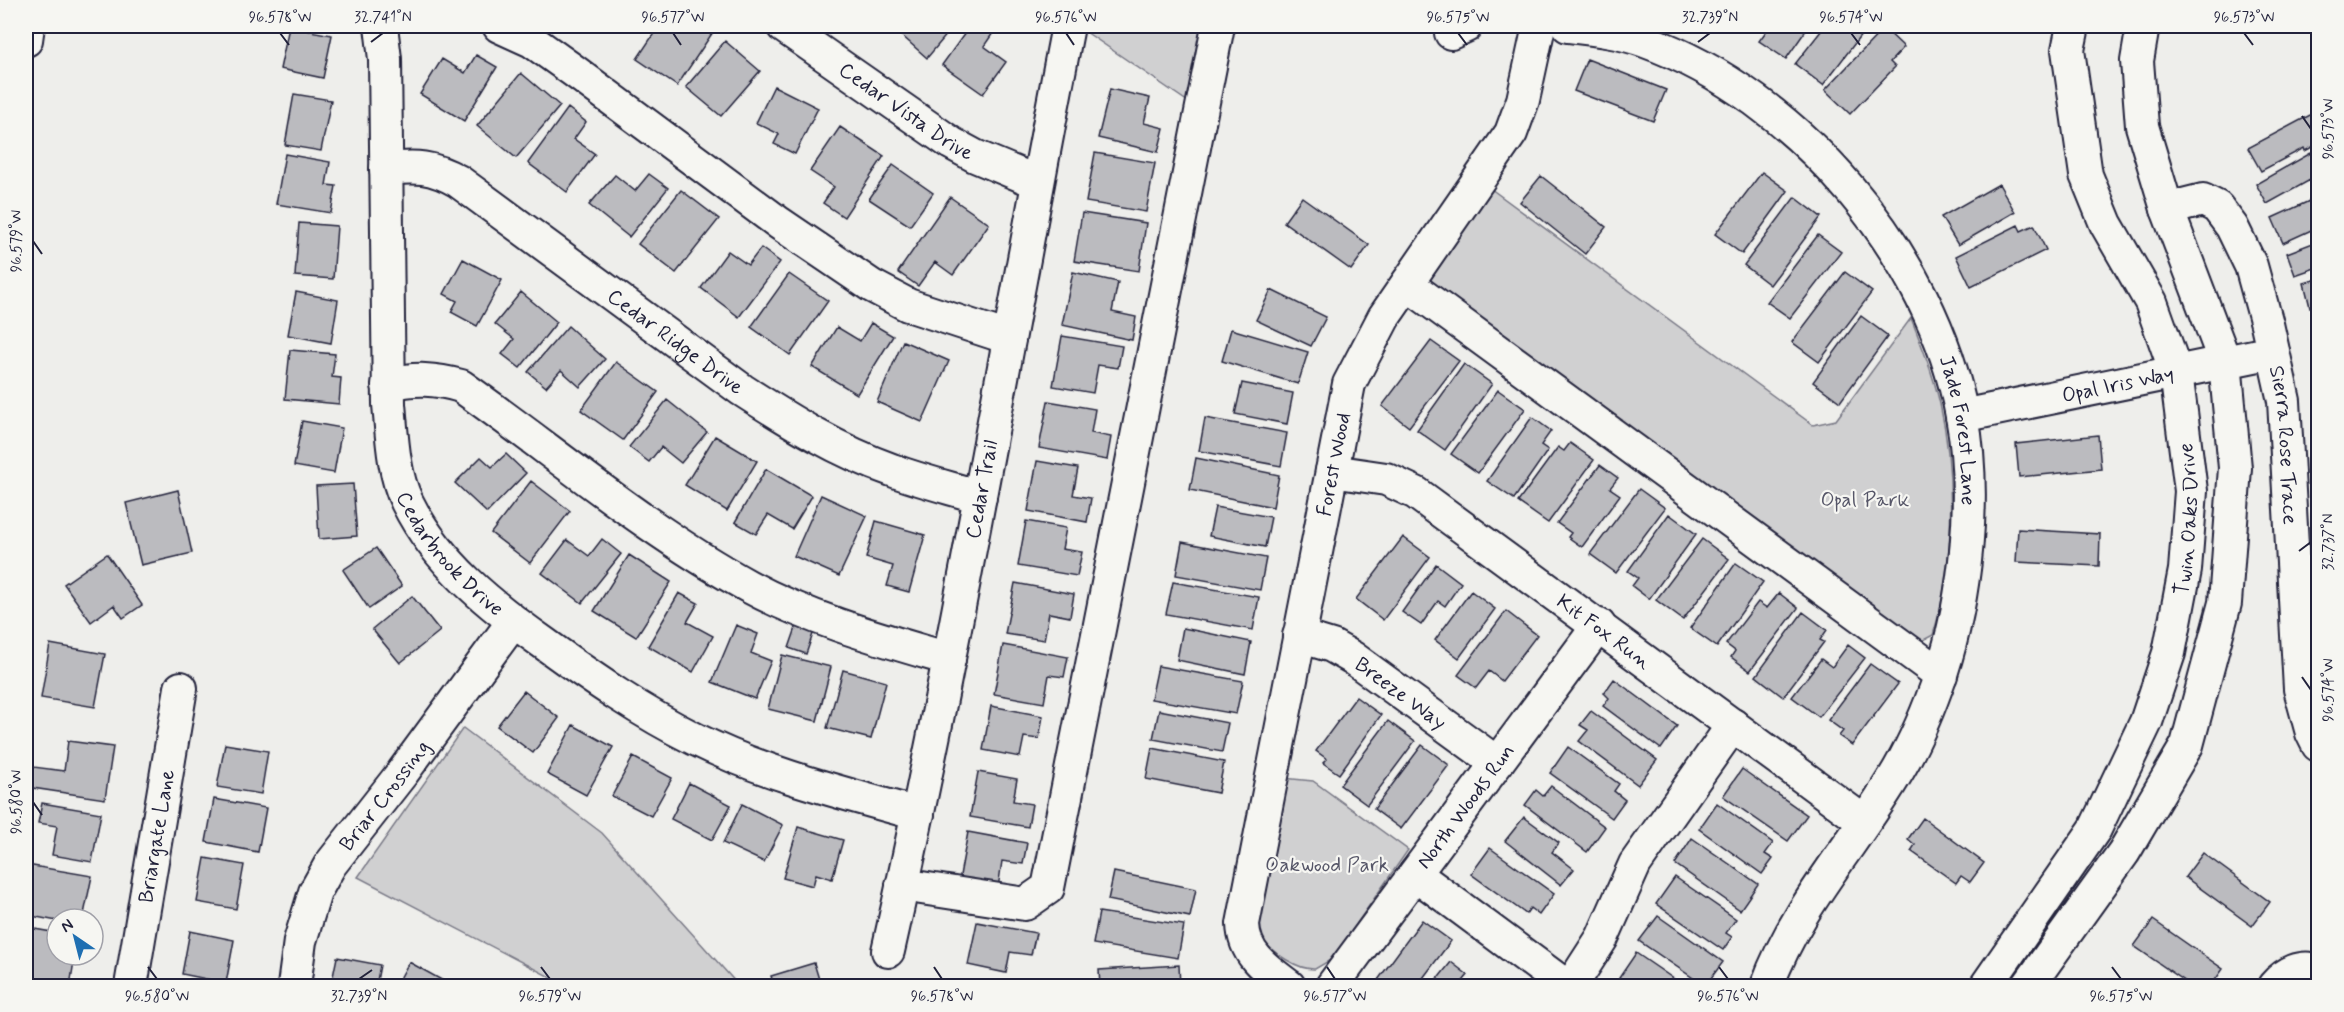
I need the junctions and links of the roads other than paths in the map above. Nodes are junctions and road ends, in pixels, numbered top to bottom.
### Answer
1 (28, 26) edge
2 (381, 26) edge
3 (499, 26) edge
4 (783, 26) edge
5 (1068, 26) edge
6 (1218, 26) edge
7 (1539, 26) edge
8 (1568, 26) edge
9 (2073, 26) edge
10 (2143, 26) edge
11 (26, 40) edge
12 (386, 169) junction
13 (1037, 182) junction
14 (2167, 209) junction
15 (1407, 284) junction
16 (1009, 338) junction
17 (2273, 352) junction
18 (2225, 362) junction
19 (2176, 372) junction
20 (388, 385) junction
21 (1962, 416) junction
22 (1332, 471) junction
23 (981, 497) junction
24 (513, 622) junction
25 (1599, 625) junction
26 (1299, 636) junction
27 (949, 659) junction
28 (1941, 675) junction
29 (181, 688) dead end
30 (1733, 725) junction
31 (2319, 745) edge
32 (1497, 763) junction
33 (918, 814) junction
34 (1863, 821) junction
35 (1415, 874) junction
36 (902, 885) junction
37 (888, 951) dead end
38 (131, 987) edge
39 (294, 987) edge
40 (1289, 987) edge
41 (1332, 987) edge
42 (1566, 987) edge
43 (1571, 987) edge
44 (1767, 987) edge
45 (1986, 987) edge
46 (2028, 987) edge

1 - 11 street
2 - 12 street, Cedarbrook Drive
3 - 16 street
4 - 13 street, Cedar Vista Drive
5 - 13 street, Cedar Trail
6 - 36 street
7 - 15 street, Forest Wood
8 - 21 street, Jade Forest Lane
9 - 19 street, Twin Oaks Drive
10 - 14 street
12 - 20 street, Cedarbrook Drive
12 - 23 street, Cedar Ridge Drive
13 - 16 street, Cedar Trail
14 - 17 street, Sierra Rose Trace
14 - 18 street
15 - 22 street, Forest Wood
15 - 28 street
16 - 23 street, Cedar Trail
17 - 18 street, Opal Iris Way
17 - 31 street, Sierra Rose Trace
18 - 19 street, Opal Iris Way
18 - 46 street
19 - 21 street, Opal Iris Way
19 - 45 street, Twin Oaks Drive
20 - 24 street, Cedarbrook Drive
20 - 27 street
21 - 28 street, Jade Forest Lane
22 - 25 street, Kit Fox Run
22 - 26 street, Forest Wood
23 - 27 street, Cedar Trail
24 - 33 street, Cedarbrook Drive
24 - 39 street, Briar Crossing
25 - 30 street, Kit Fox Run
25 - 32 street, North Woods Run
26 - 32 street, Breeze Way
26 - 40 street, Forest Wood
27 - 33 street, Cedar Trail
28 - 34 street, Jade Forest Lane
29 - 38 street, Briargate Lane
30 - 34 street, Kit Fox Run
30 - 43 street
32 - 35 street, North Woods Run
33 - 36 street, Cedar Trail
34 - 44 street, Jade Forest Lane
35 - 41 street, North Woods Run
35 - 42 street
36 - 37 street, Cedar Trail

